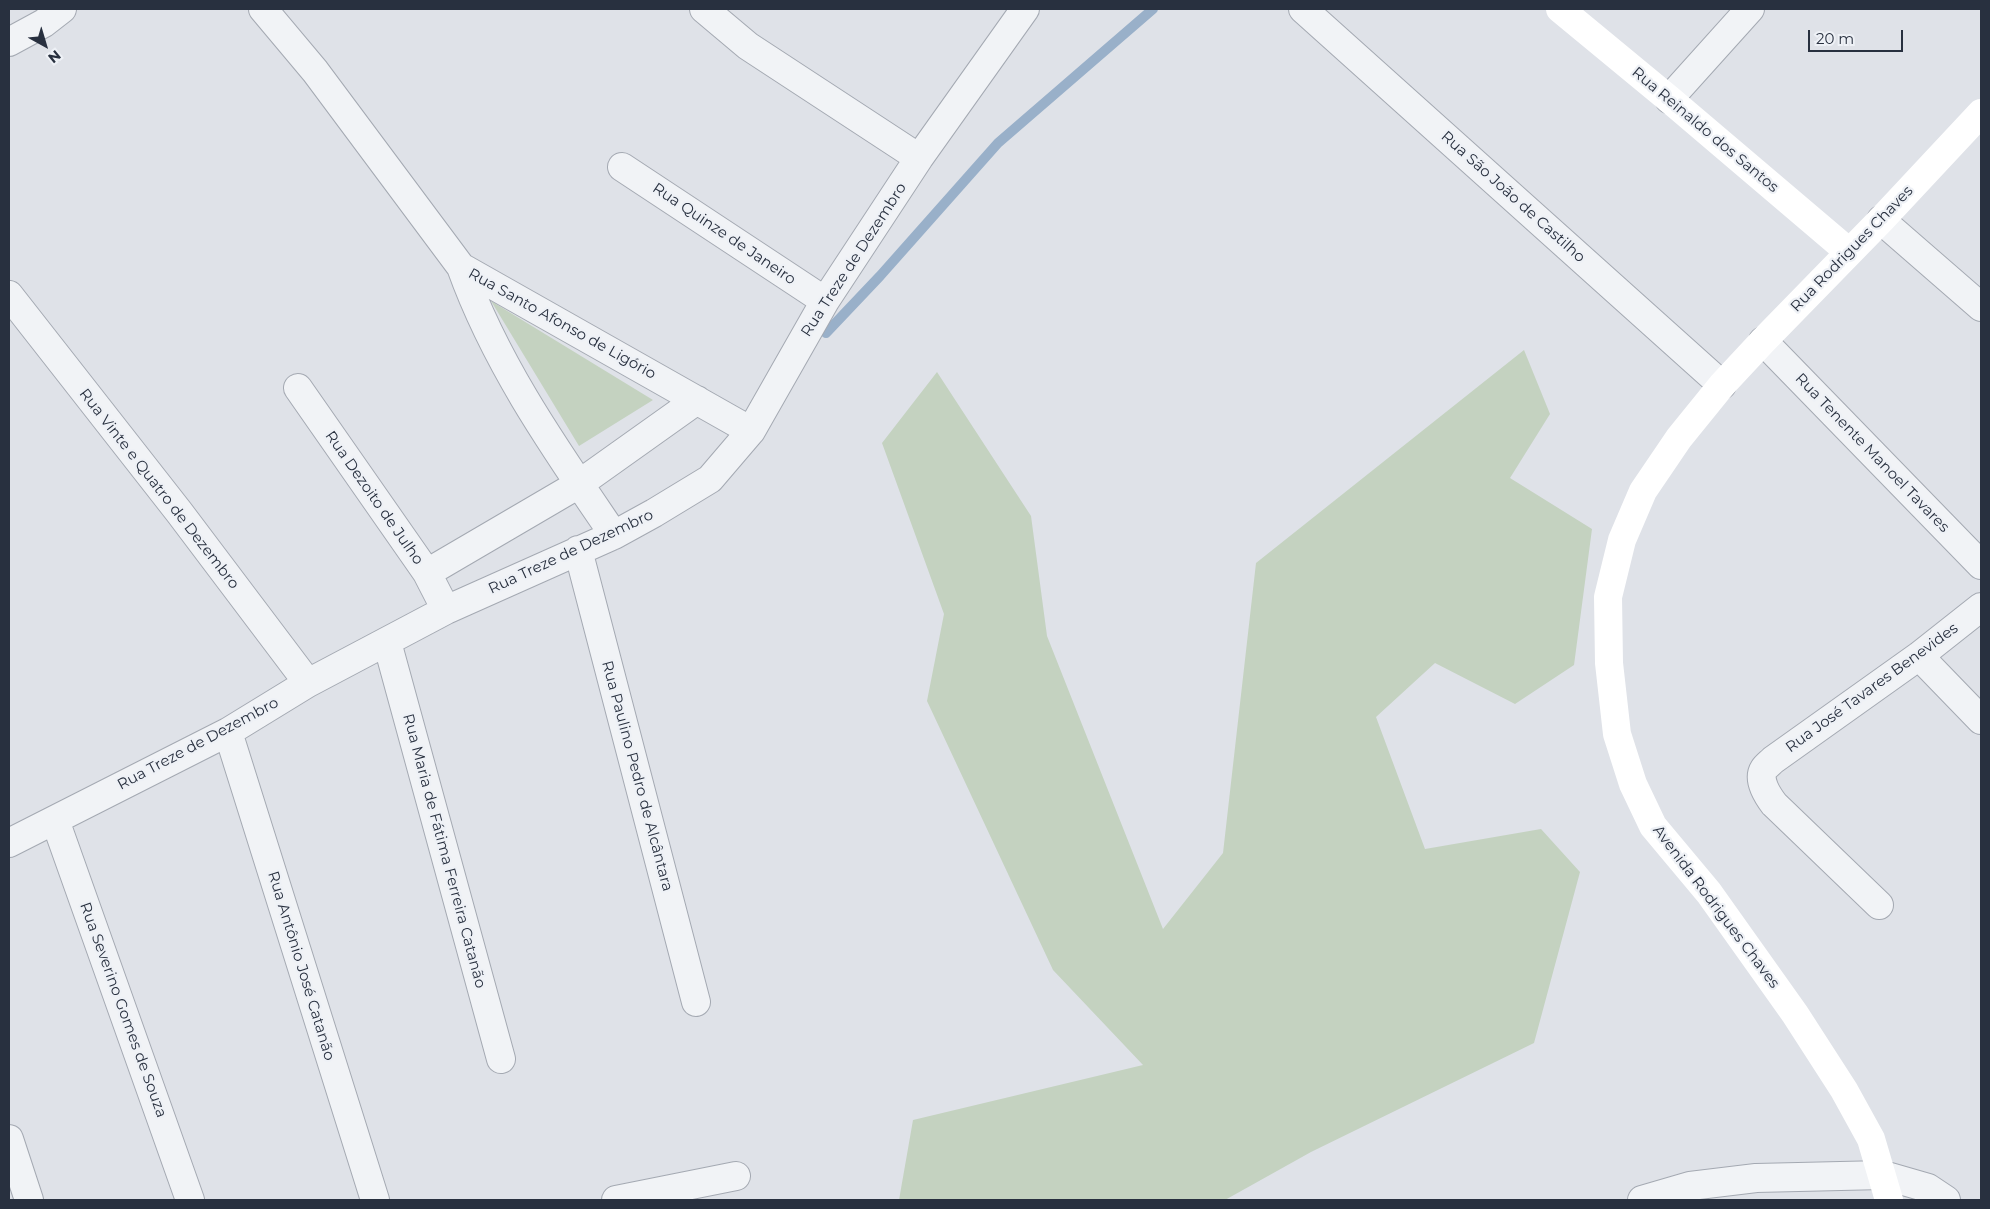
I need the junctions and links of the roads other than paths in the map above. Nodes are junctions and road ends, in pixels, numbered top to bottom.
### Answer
1 (62, 9) edge
2 (263, 9) edge
3 (704, 9) edge
4 (1303, 9) edge
5 (1560, 9) edge
6 (1750, 9) edge
7 (1020, 10) edge
8 (9, 42) edge
9 (1669, 99) junction
10 (1981, 113) edge
11 (919, 158) junction
12 (622, 166) dead end
13 (1881, 220) junction
14 (1849, 252) junction
15 (460, 267) junction
16 (9, 295) edge
17 (825, 301) junction
18 (1981, 307) edge
19 (1763, 341) junction
20 (1722, 386) junction
21 (298, 388) dead end
22 (697, 400) junction
23 (751, 431) junction
24 (579, 484) junction
25 (614, 535) junction
26 (578, 550) junction
27 (1981, 565) edge
28 (427, 574) junction
29 (1981, 607) edge
30 (446, 610) junction
31 (387, 642) junction
32 (1919, 656) junction
33 (308, 683) junction
34 (1981, 720) edge
35 (228, 732) junction
36 (55, 820) junction
37 (9, 843) edge
38 (1879, 905) dead end
39 (696, 1002) dead end
40 (501, 1059) dead end
41 (9, 1139) edge
42 (736, 1176) dead end
43 (1886, 1188) edge
44 (29, 1200) edge
45 (190, 1200) edge
46 (375, 1200) edge
47 (616, 1200) edge
48 (1642, 1200) edge
49 (1946, 1200) edge

1 - 8 street
2 - 15 street
3 - 11 street
4 - 20 street, Rua São João de Castilho
5 - 9 street, Rua Reinaldo dos Santos
6 - 9 street
7 - 11 street, Rua Treze de Dezembro
9 - 14 street, Rua Reinaldo dos Santos
10 - 13 street, Rua Rodrigues Chaves
11 - 17 street, Rua Treze de Dezembro
12 - 17 street, Rua Quinze de Janeiro
13 - 14 street, Rua Rodrigues Chaves
13 - 18 street
14 - 19 street, Rua Rodrigues Chaves
15 - 22 street, Rua Santo Afonso de Ligório
15 - 24 street, Rua Santo Afonso de Ligório
16 - 33 street, Rua Vinte e Quatro de Dezembro
17 - 23 street, Rua Treze de Dezembro
19 - 20 street, Rua Rodrigues Chaves
19 - 27 street, Rua Tenente Manoel Tavares
20 - 43 street, Avenida Rodrigues Chaves
21 - 28 street, Rua Dezoito de Julho
22 - 23 street, Rua Santo Afonso de Ligório
22 - 24 street
23 - 25 street, Rua Treze de Dezembro
24 - 25 street, Rua Santo Afonso de Ligório
24 - 28 street
25 - 26 street, Rua Treze de Dezembro
26 - 30 street, Rua Treze de Dezembro
26 - 39 street, Rua Paulino Pedro de Alcântara
28 - 30 street, Rua Dezoito de Julho
29 - 32 street, Rua José Tavares Benevides
30 - 31 street, Rua Treze de Dezembro
31 - 33 street, Rua Treze de Dezembro
31 - 40 street, Rua Maria de Fátima Ferreira Catanão
32 - 34 street
32 - 38 street, Rua José Tavares Benevides
33 - 35 street, Rua Treze de Dezembro
35 - 36 street, Rua Treze de Dezembro
35 - 46 street, Rua Antônio José Catanão
36 - 37 street, Rua Treze de Dezembro
36 - 45 street, Rua Severino Gomes de Souza
41 - 44 street
42 - 47 street
43 - 48 street
43 - 49 street

